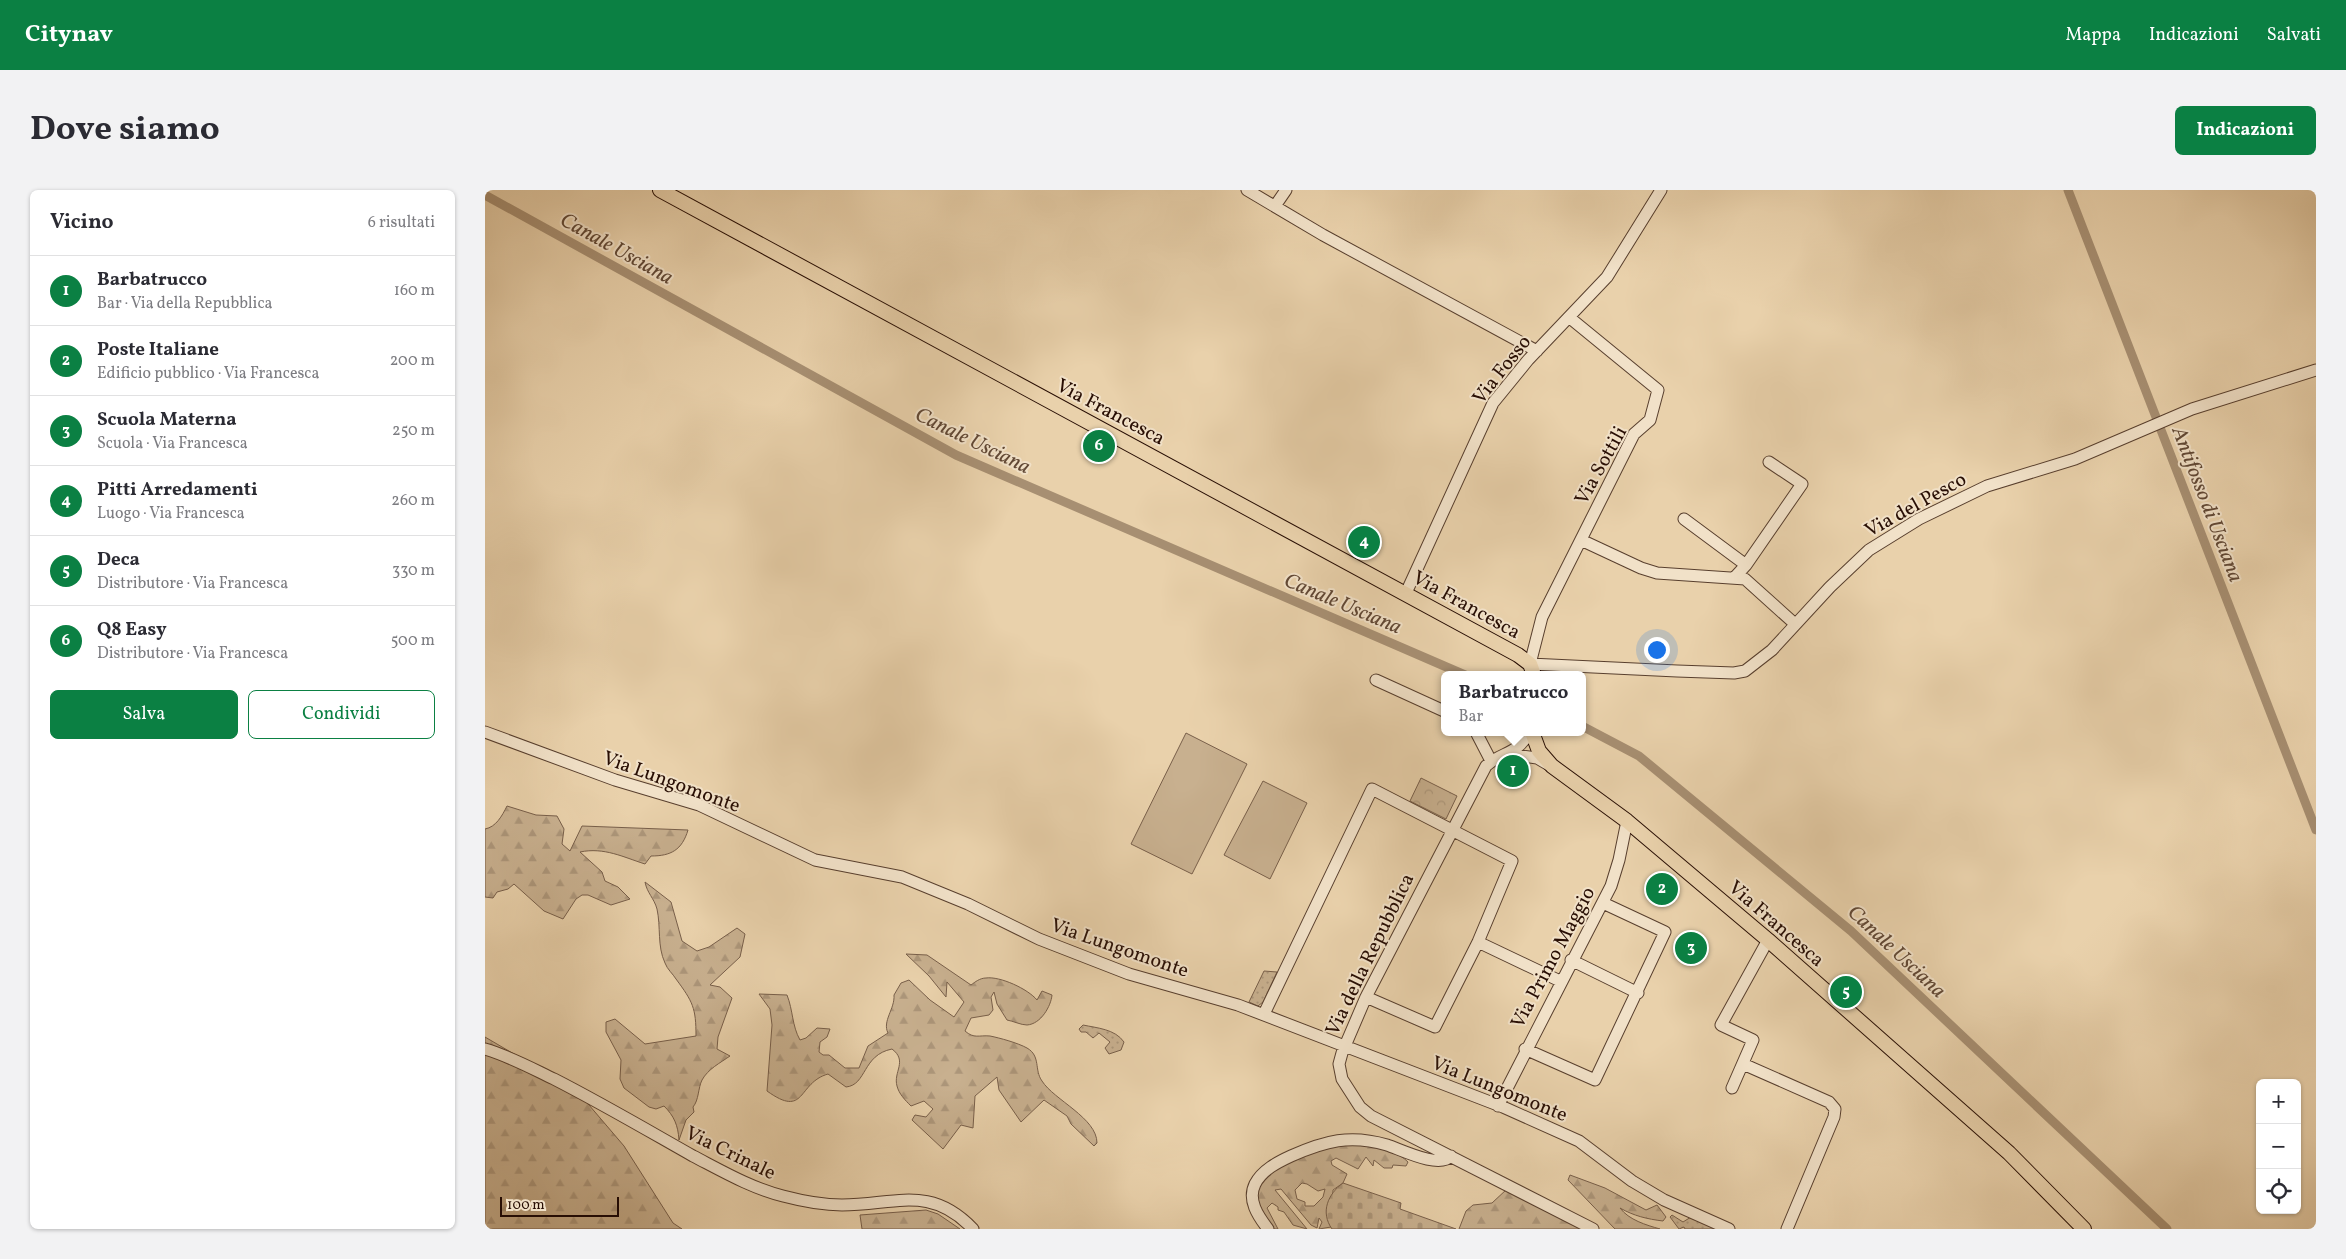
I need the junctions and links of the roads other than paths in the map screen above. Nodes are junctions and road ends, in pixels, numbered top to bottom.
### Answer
1 (661, 190) edge
2 (1247, 190) edge
3 (1286, 190) edge
4 (1661, 190) edge
5 (1275, 206) junction
6 (1570, 318) junction
7 (1537, 351) junction
8 (2316, 370) edge
9 (1769, 462) dead end
10 (1684, 519) dead end
11 (1581, 540) junction
12 (1746, 565) junction
13 (1734, 578) junction
14 (1406, 593) junction
15 (1795, 624) junction
16 (1532, 669) edge
17 (1376, 680) dead end
18 (1441, 710) edge
19 (485, 732) edge
20 (1478, 736) edge
21 (1533, 737) edge
22 (1513, 754) junction
23 (1491, 761) junction
24 (1551, 766) junction
25 (1627, 821) junction
26 (1451, 831) junction
27 (1603, 903) junction
28 (1768, 940) junction
29 (1478, 942) junction
30 (1571, 960) junction
31 (1560, 981) junction
32 (1638, 993) junction
33 (1366, 997) junction
34 (1265, 1014) junction
35 (1344, 1046) junction
36 (485, 1048) edge
37 (1525, 1048) junction
38 (1743, 1064) junction
39 (1732, 1088) dead end
40 (1500, 1106) junction
41 (1451, 1156) junction
42 (973, 1229) edge
43 (1267, 1229) edge
44 (1593, 1229) edge
45 (1729, 1229) edge
46 (1787, 1229) edge
47 (2084, 1229) edge

1 - 14 main road, Via Francesca
2 - 5 street
3 - 5 street
4 - 6 street, Via Fosso
5 - 7 street
6 - 7 street, Via Fosso
6 - 11 street, Via Sottili
7 - 14 street, Via Fosso
8 - 15 street, Via del Pesco
9 - 12 street
10 - 12 street
11 - 13 street
11 - 16 street, Via Sottili
12 - 13 street
13 - 15 street
14 - 16 main road, Via Francesca
15 - 16 street, Via del Pesco
17 - 18 street
19 - 34 street, Via Lungomonte
20 - 23 street
21 - 22 street
21 - 24 main road, Via Francesca
22 - 23 street
22 - 24 street
23 - 26 street, Via della Repubblica
24 - 25 main road, Via Francesca
25 - 27 street, Via Primo Maggio
25 - 28 main road, Via Francesca
26 - 29 street
26 - 33 street, Via della Repubblica
26 - 34 street
27 - 30 street, Via Primo Maggio
27 - 32 street
28 - 38 street
28 - 47 main road, Via Francesca
29 - 31 street
29 - 33 street
30 - 31 street, Via Primo Maggio
30 - 32 street
31 - 37 street, Via Primo Maggio
32 - 37 street
33 - 35 street, Via della Repubblica
34 - 35 street, Via Lungomonte
35 - 40 street, Via Lungomonte
35 - 41 street, Via della Repubblica
36 - 42 street, Via Crinale
37 - 40 street, Via Primo Maggio
38 - 39 street
38 - 46 street
40 - 45 street, Via Lungomonte
41 - 43 street
41 - 44 street, Via della Repubblica

